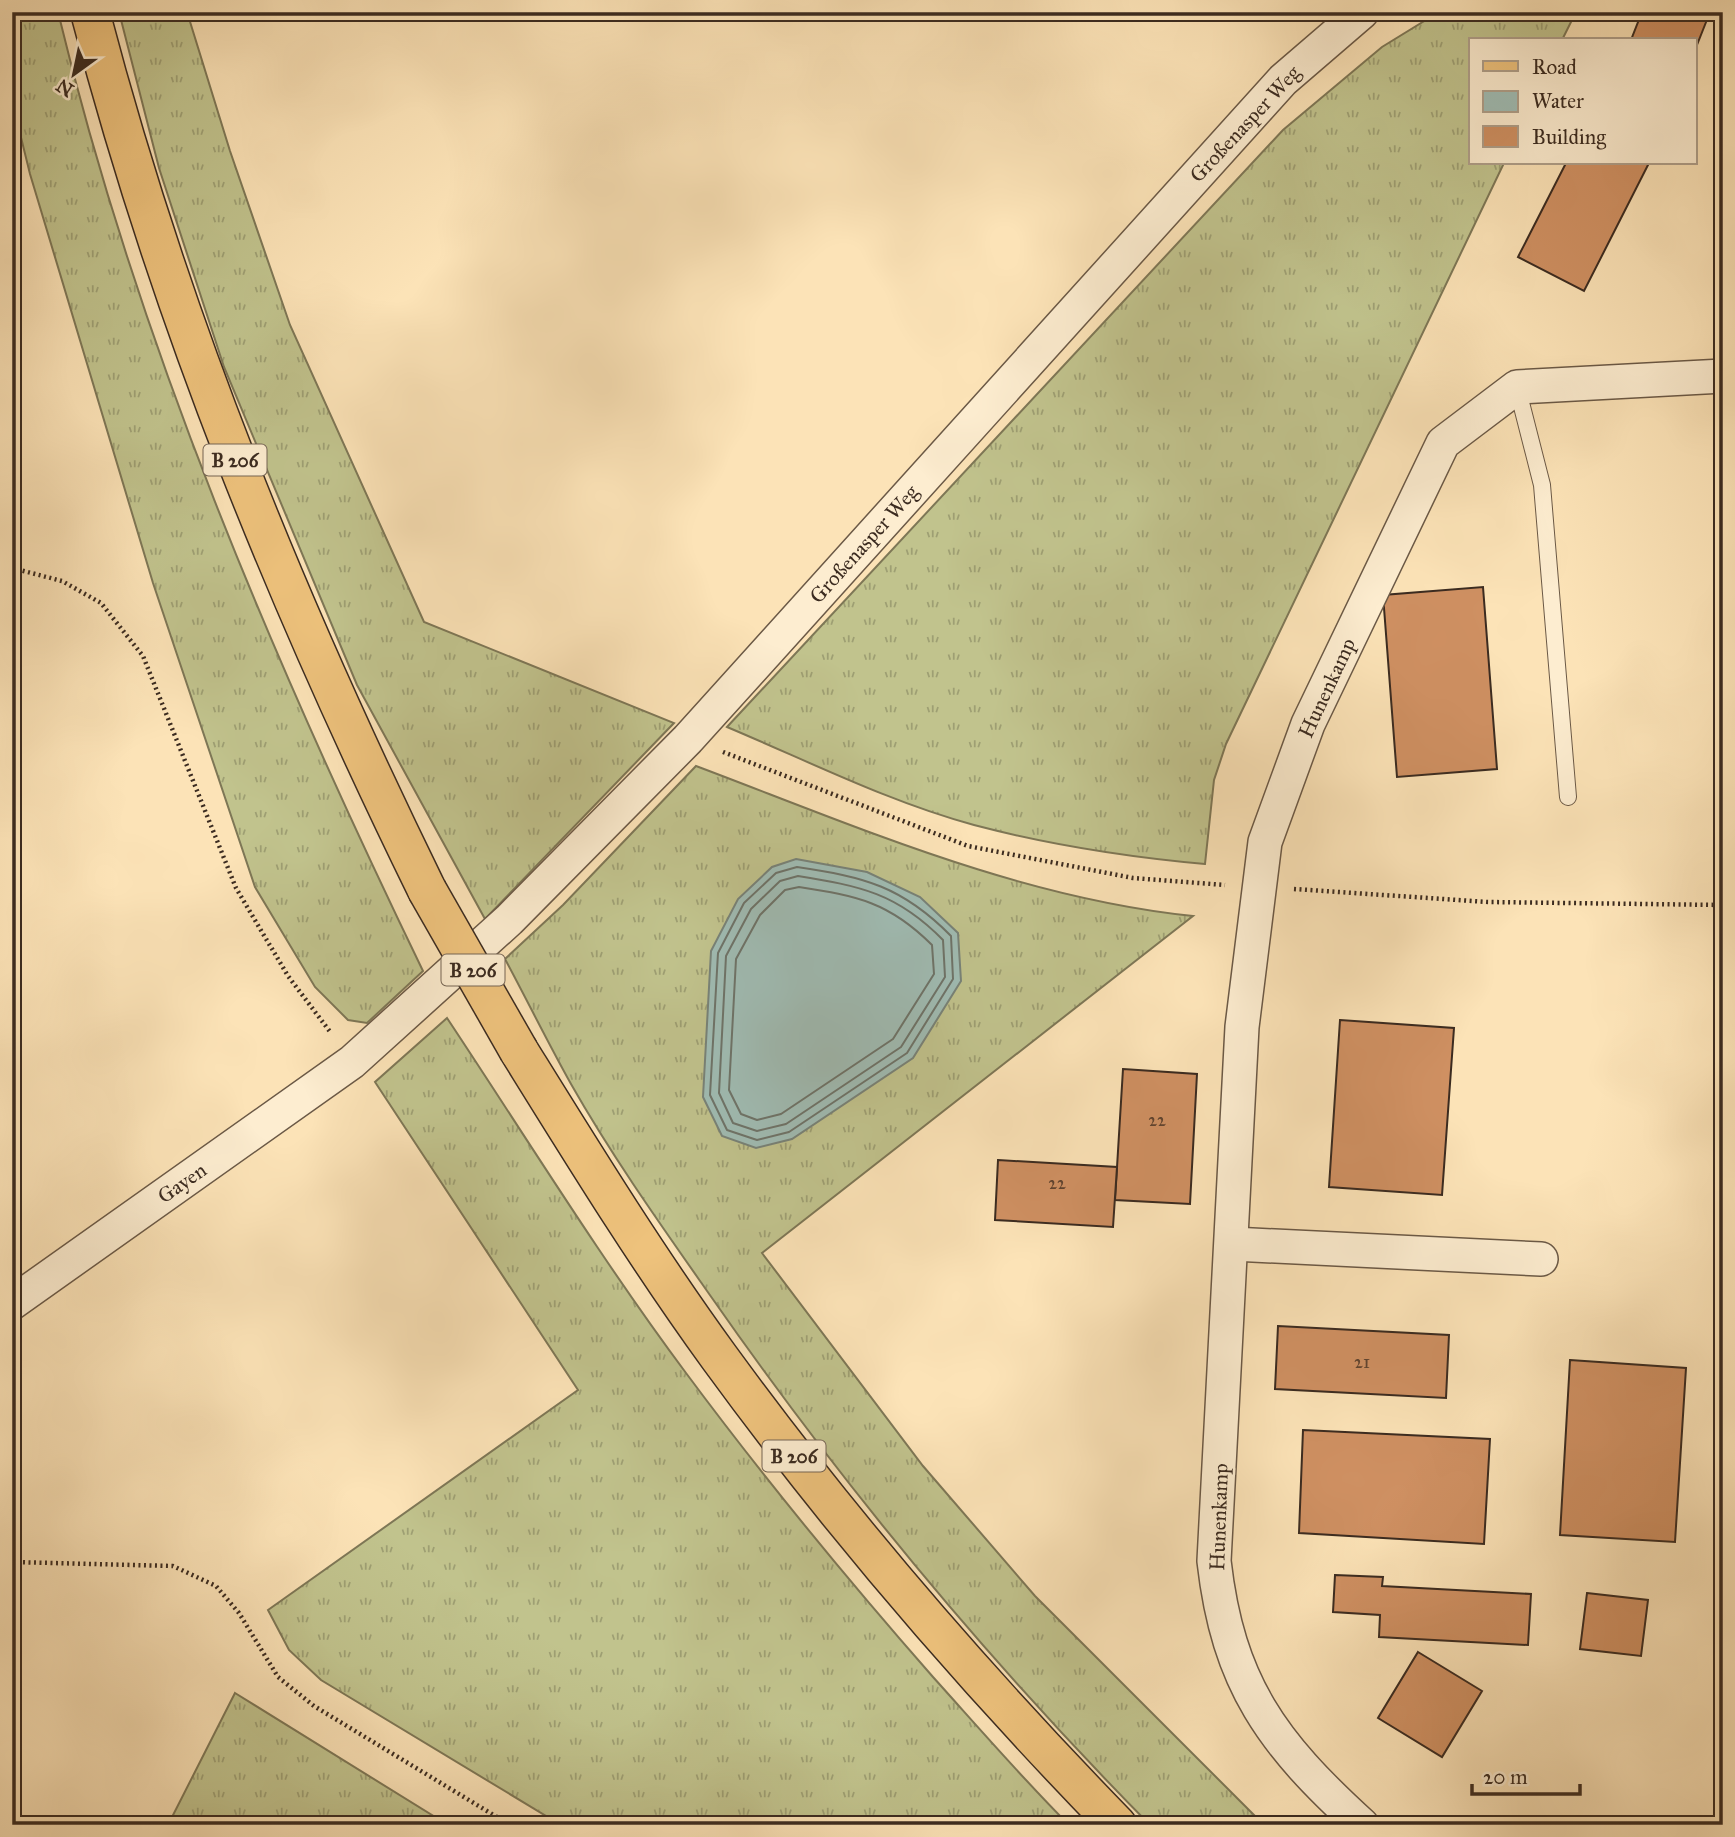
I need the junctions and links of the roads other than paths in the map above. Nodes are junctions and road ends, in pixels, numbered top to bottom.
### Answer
1 (90, 12) edge
2 (1362, 12) edge
3 (1723, 376) edge
4 (1517, 387) junction
5 (1568, 797) dead end
6 (352, 1062) joint
7 (1233, 1244) junction
8 (1541, 1259) dead end
9 (12, 1303) edge
10 (1117, 1825) edge
11 (1362, 1825) edge

1 - 10 main road, B 206, bridge
2 - 6 street, Großenasper Weg
3 - 4 street
4 - 5 lane
4 - 7 street, Hunenkamp
6 - 9 street, Gayen
7 - 8 street
7 - 11 street, Hunenkamp

